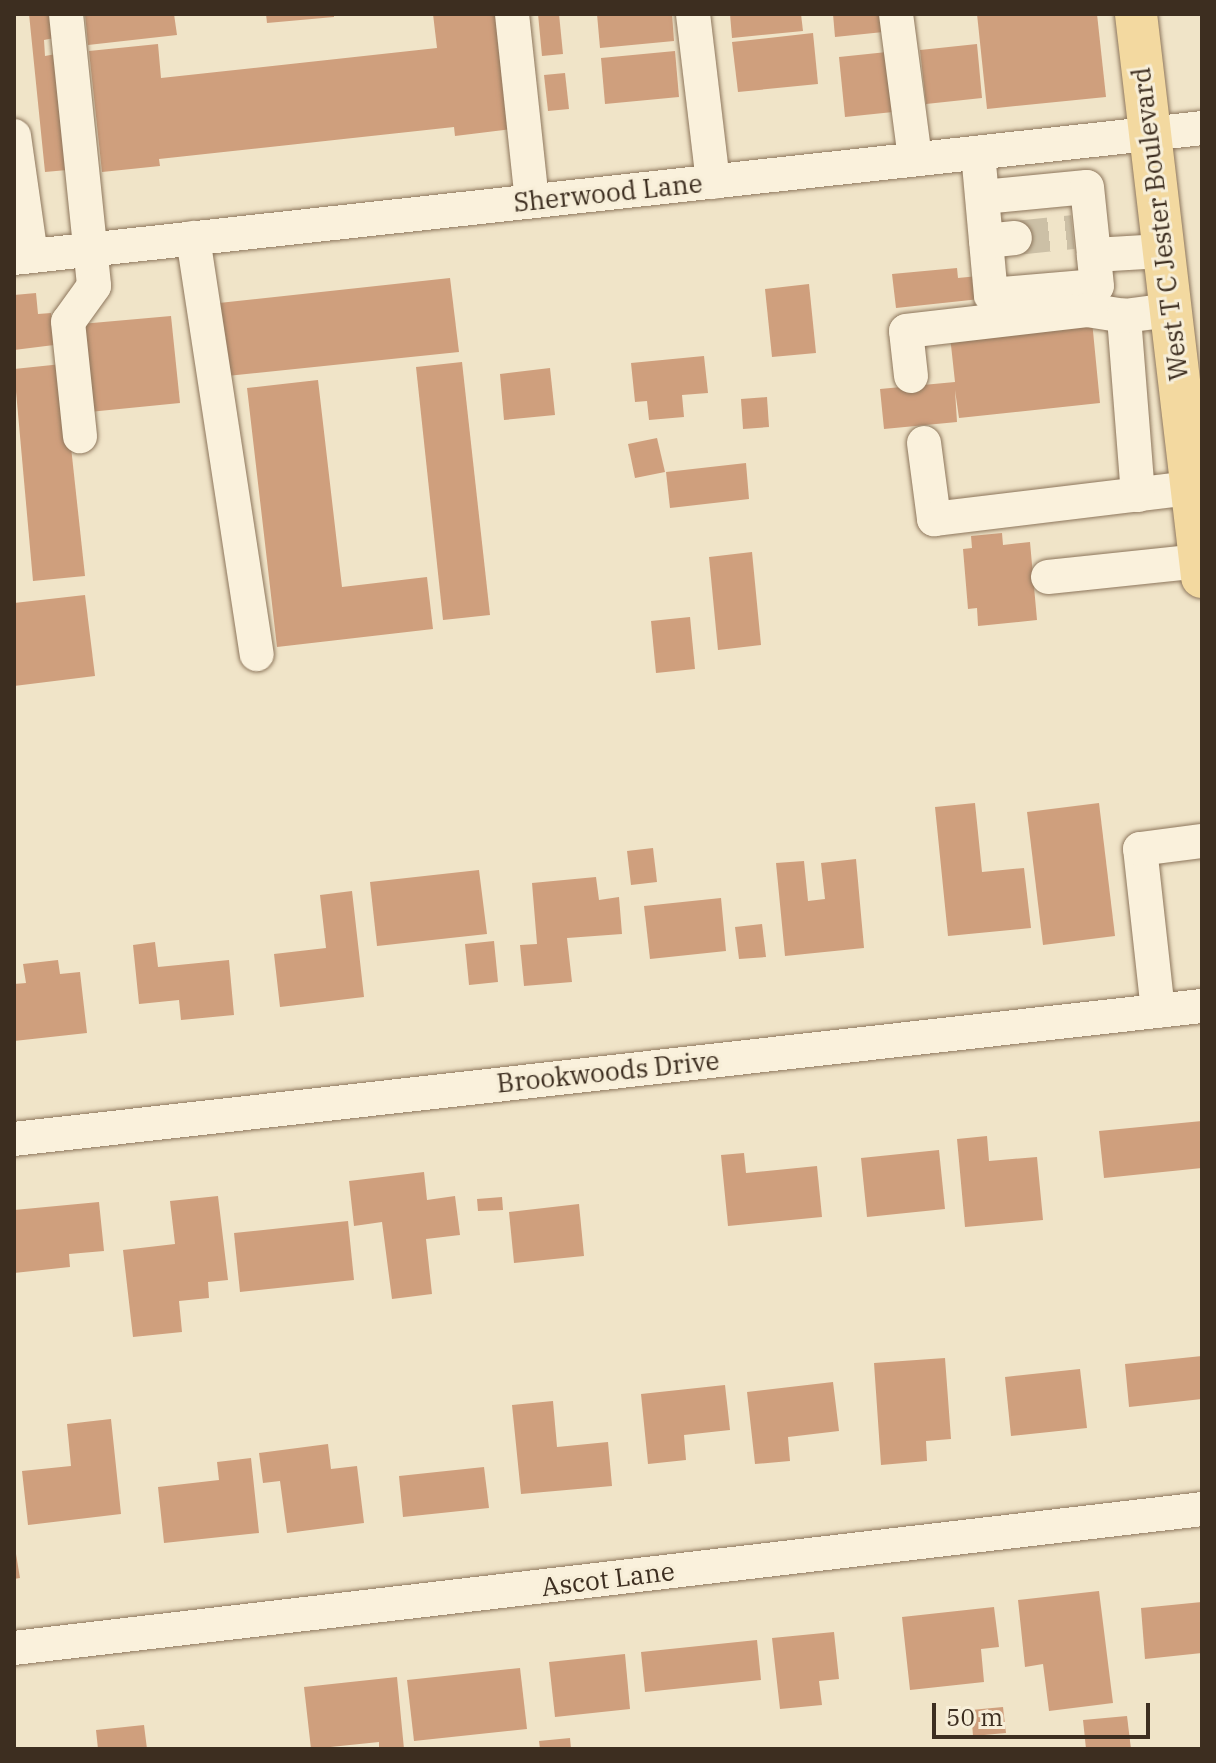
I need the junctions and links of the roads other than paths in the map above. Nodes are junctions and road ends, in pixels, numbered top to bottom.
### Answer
1 (66, 14) edge
2 (512, 14) edge
3 (693, 14) edge
4 (896, 14) edge
5 (1136, 14) edge
6 (1202, 128) edge
7 (1148, 134) junction
8 (14, 136) edge
9 (978, 153) junction
10 (915, 159) junction
11 (713, 182) junction
12 (983, 197) junction
13 (532, 201) junction
14 (193, 238) junction
15 (1086, 239) junction
16 (90, 249) junction
17 (1162, 251) junction
18 (22, 257) edge
19 (1170, 310) junction
20 (1124, 316) junction
21 (1176, 367) junction
22 (1130, 374) junction
23 (911, 376) dead end
24 (1184, 429) junction
25 (80, 436) dead end
26 (1136, 436) junction
27 (924, 443) dead end
28 (1191, 488) junction
29 (1138, 495) junction
30 (1201, 569) edge
31 (1048, 577) dead end
32 (257, 654) dead end
33 (1202, 841) edge
34 (1202, 1006) edge
35 (1158, 1011) junction
36 (14, 1139) edge
37 (1202, 1509) edge
38 (14, 1648) edge

1 - 16 street
2 - 13 street
3 - 11 street
4 - 10 street
5 - 7 main road, West T C Jester Boulevard
6 - 7 street, Sherwood Lane
7 - 9 street, Sherwood Lane
7 - 17 main road, West T C Jester Boulevard
8 - 18 street
9 - 10 street, Sherwood Lane
9 - 12 street
10 - 11 street, Sherwood Lane
11 - 13 street, Sherwood Lane
12 - 15 street
12 - 15 street
13 - 14 street, Sherwood Lane
14 - 16 street, Sherwood Lane
14 - 32 street
15 - 17 street
16 - 18 street, Sherwood Lane
16 - 25 street
17 - 19 main road, West T C Jester Boulevard
19 - 20 street
19 - 21 main road, West T C Jester Boulevard
20 - 22 street
20 - 23 street
21 - 22 street
21 - 24 main road, West T C Jester Boulevard
22 - 26 street
24 - 26 street
24 - 28 main road, West T C Jester Boulevard
26 - 29 street
27 - 29 street
28 - 29 street
28 - 30 main road, West T C Jester Boulevard
30 - 31 street
33 - 35 street
34 - 35 street, Brookwoods Drive
35 - 36 street, Brookwoods Drive
37 - 38 street, Ascot Lane

